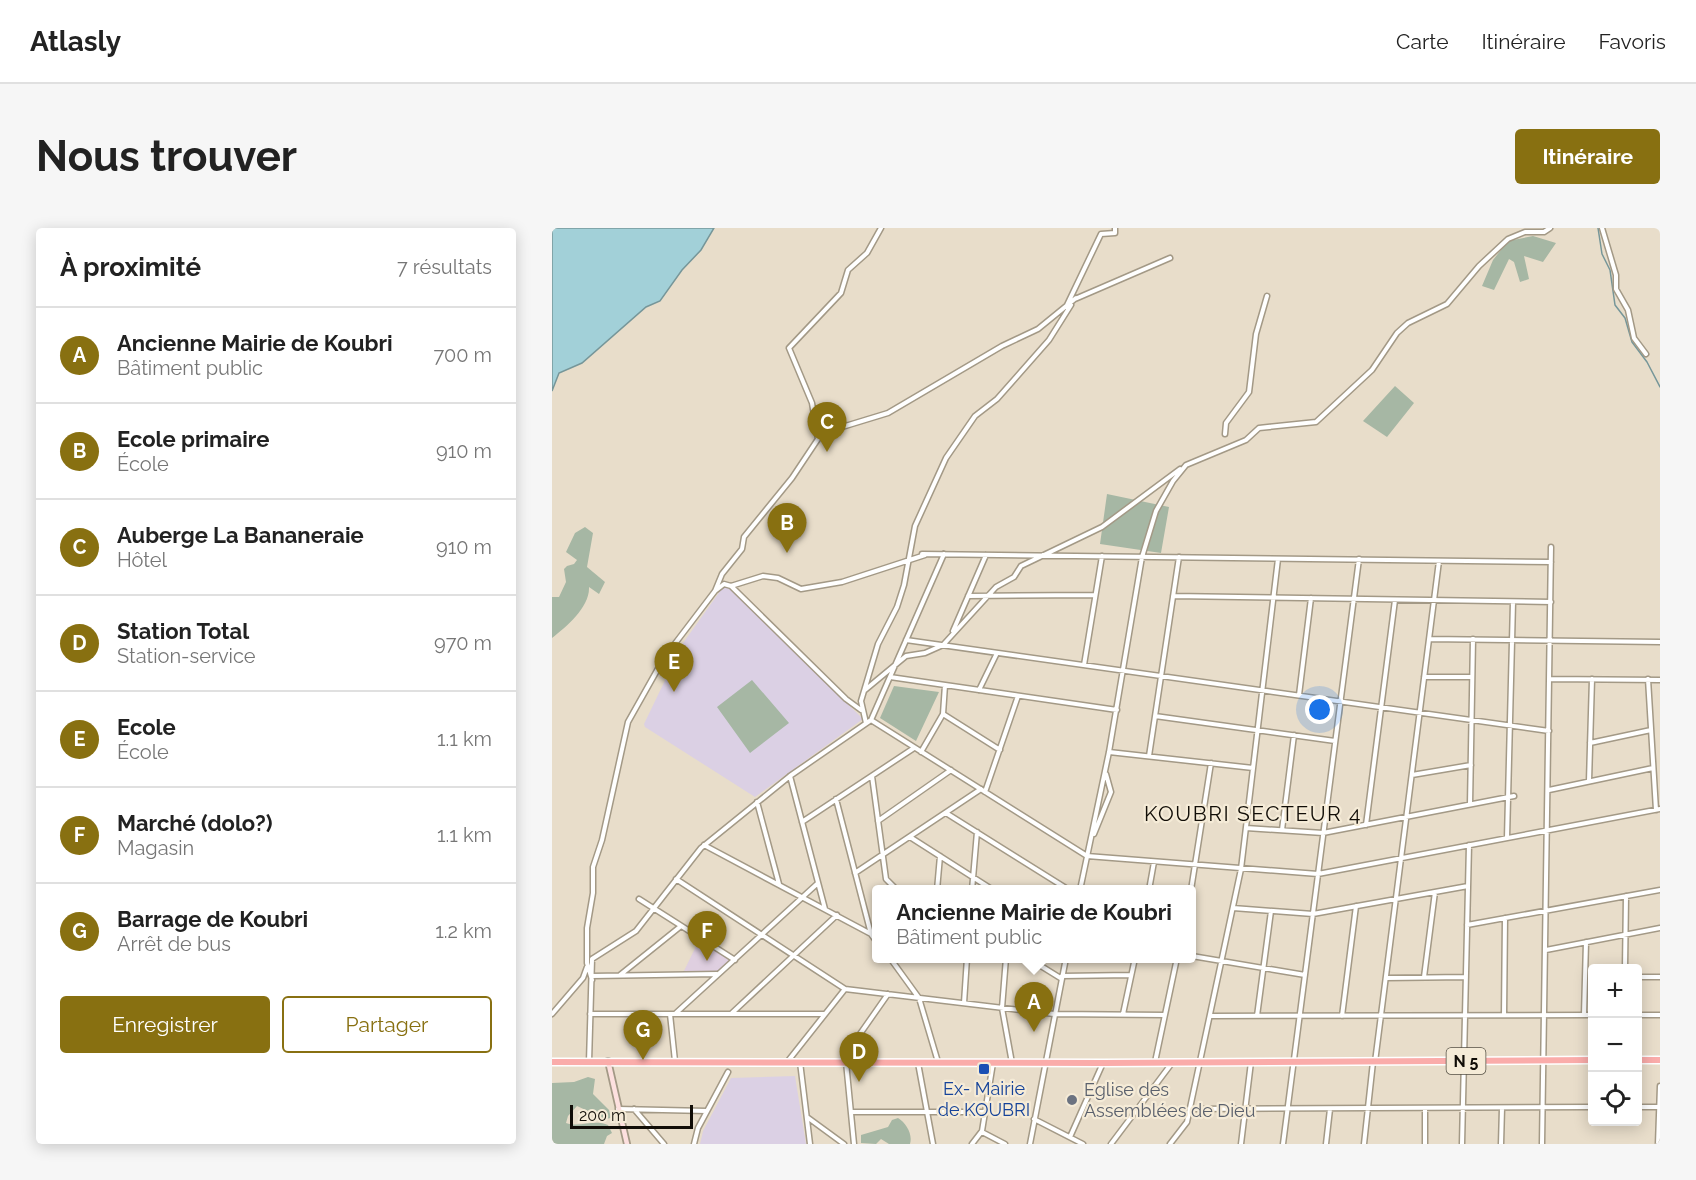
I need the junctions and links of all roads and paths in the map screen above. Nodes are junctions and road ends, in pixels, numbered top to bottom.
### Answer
1 (881, 228) edge
2 (1115, 228) edge
3 (1550, 228) edge
4 (1602, 228) edge
5 (1170, 258) dead end
6 (1267, 296) dead end
7 (1076, 298) junction
8 (1066, 307) junction
9 (1062, 318) junction
10 (1646, 354) dead end
11 (1225, 434) dead end
12 (818, 439) junction
13 (1186, 465) junction
14 (1551, 547) dead end
15 (944, 554) junction
16 (986, 555) junction
17 (1045, 555) junction
18 (1102, 556) junction
19 (1142, 557) junction
20 (1179, 557) junction
21 (1278, 558) junction
22 (1359, 560) junction
23 (908, 561) junction
24 (1439, 561) junction
25 (1551, 562) junction
26 (731, 586) junction
27 (715, 591) junction
28 (1095, 595) junction
29 (968, 596) junction
30 (990, 596) junction
31 (1173, 596) junction
32 (1274, 597) junction
33 (1311, 598) junction
34 (1354, 599) junction
35 (1395, 600) junction
36 (1434, 600) junction
37 (1513, 601) junction
38 (1551, 602) junction
39 (950, 637) junction
40 (1429, 639) junction
41 (1473, 639) junction
42 (906, 640) junction
43 (1512, 640) junction
44 (1551, 640) junction
45 (1660, 642) edge
46 (945, 645) junction
47 (998, 653) junction
48 (896, 663) junction
49 (1084, 665) junction
50 (1123, 670) junction
51 (1161, 676) junction
52 (890, 677) junction
53 (1424, 677) junction
54 (1472, 677) junction
55 (1550, 679) junction
56 (1592, 679) junction
57 (1648, 679) junction
58 (1660, 680) edge
59 (945, 685) junction
60 (980, 690) junction
61 (1263, 690) junction
62 (864, 691) junction
63 (1299, 695) junction
64 (1018, 696) junction
65 (1341, 701) junction
66 (1381, 707) junction
67 (861, 710) junction
68 (1116, 710) junction
69 (1420, 712) junction
70 (943, 714) junction
71 (1155, 717) junction
72 (1471, 720) junction
73 (868, 722) junction
74 (1510, 725) junction
75 (1258, 730) junction
76 (1550, 730) junction
77 (1651, 730) junction
78 (1294, 735) junction
79 (1335, 741) junction
80 (1590, 743) junction
81 (914, 747) junction
82 (1000, 750) junction
83 (921, 752) junction
84 (1109, 752) junction
85 (1149, 756) junction
86 (1211, 763) junction
87 (1471, 765) junction
88 (1253, 768) junction
89 (1653, 768) junction
90 (951, 770) junction
91 (1105, 772) junction
92 (1412, 775) junction
93 (790, 776) junction
94 (872, 776) junction
95 (1589, 782) junction
96 (1548, 790) junction
97 (983, 791) junction
98 (1514, 796) dead end
99 (1508, 797) junction
100 (836, 800) junction
101 (757, 802) junction
102 (1470, 804) junction
103 (1658, 810) edge
104 (946, 813) junction
105 (1406, 817) junction
106 (878, 821) junction
107 (802, 822) junction
108 (1366, 825) junction
109 (1246, 828) junction
110 (1282, 830) junction
111 (1548, 830) junction
112 (977, 832) junction
113 (1323, 833) junction
114 (910, 837) junction
115 (1507, 838) junction
116 (1091, 840) junction
117 (704, 844) junction
118 (1469, 845) junction
119 (883, 855) junction
120 (940, 856) junction
121 (1087, 856) junction
122 (1401, 858) junction
123 (1154, 862) junction
124 (1196, 866) junction
125 (1241, 869) junction
126 (855, 873) junction
127 (1318, 874) junction
128 (973, 877) junction
129 (676, 879) junction
130 (818, 883) junction
131 (780, 885) junction
132 (892, 885) edge
133 (938, 885) edge
134 (972, 885) edge
135 (985, 885) edge
136 (1061, 885) edge
137 (1081, 885) edge
138 (1150, 885) edge
139 (1192, 885) edge
140 (1468, 886) junction
141 (1660, 890) edge
142 (1435, 892) junction
143 (1626, 896) junction
144 (803, 897) junction
145 (639, 899) dead end
146 (1396, 899) junction
147 (1356, 906) junction
148 (1233, 908) junction
149 (654, 909) junction
150 (825, 909) junction
151 (1546, 910) junction
152 (1271, 911) junction
153 (1313, 914) junction
154 (837, 915) junction
155 (1505, 918) junction
156 (1467, 925) junction
157 (681, 926) junction
158 (1660, 928) edge
159 (871, 934) joint
160 (762, 935) junction
161 (1625, 935) junction
162 (1586, 942) junction
163 (1546, 950) junction
164 (794, 956) junction
165 (1196, 957) edge
166 (735, 960) junction
167 (1222, 961) junction
168 (592, 962) junction
169 (894, 963) edge
170 (966, 963) edge
171 (1006, 963) edge
172 (1037, 963) edge
173 (1065, 963) edge
174 (1134, 963) edge
175 (1176, 963) edge
176 (1624, 964) edge
177 (588, 967) junction
178 (1264, 968) junction
179 (719, 974) junction
180 (1131, 975) junction
181 (1305, 975) junction
182 (620, 976) junction
183 (1062, 977) junction
184 (1424, 977) junction
185 (1466, 977) junction
186 (1642, 977) edge
187 (1660, 977) edge
188 (592, 978) junction
189 (1386, 978) junction
190 (845, 988) junction
191 (888, 994) junction
192 (919, 998) junction
193 (964, 1003) junction
194 (1002, 1008) junction
195 (552, 1014) edge
196 (590, 1014) junction
197 (670, 1014) junction
198 (676, 1014) junction
199 (732, 1014) junction
200 (825, 1014) junction
201 (1054, 1014) junction
202 (1124, 1014) junction
203 (1165, 1015) junction
204 (1465, 1015) junction
205 (1504, 1015) junction
206 (1545, 1015) junction
207 (1584, 1015) junction
208 (1588, 1015) edge
209 (1642, 1015) edge
210 (1660, 1015) edge
211 (1210, 1016) junction
212 (1257, 1016) junction
213 (1300, 1016) junction
214 (1342, 1016) junction
215 (1381, 1016) junction
216 (1544, 1060) junction
217 (1588, 1060) edge
218 (1642, 1060) edge
219 (1660, 1060) edge
220 (608, 1061) junction
221 (675, 1061) junction
222 (788, 1061) junction
223 (800, 1061) junction
224 (1464, 1061) junction
225 (554, 1062) edge
226 (589, 1062) junction
227 (846, 1062) junction
228 (855, 1062) junction
229 (1251, 1062) junction
230 (1294, 1062) junction
231 (1374, 1062) junction
232 (918, 1063) junction
233 (939, 1063) junction
234 (993, 1063) junction
235 (1012, 1063) junction
236 (1044, 1063) junction
237 (1155, 1063) junction
238 (1172, 1063) junction
239 (1201, 1063) junction
240 (1103, 1064) junction
241 (552, 1069) edge
242 (728, 1072) dead end
243 (1660, 1086) edge
244 (1502, 1107) junction
245 (1543, 1107) junction
246 (1588, 1107) edge
247 (1642, 1107) edge
248 (1660, 1107) edge
249 (1368, 1108) junction
250 (1425, 1108) junction
251 (1462, 1108) junction
252 (618, 1109) junction
253 (634, 1109) junction
254 (1190, 1109) junction
255 (1246, 1109) junction
256 (1288, 1109) junction
257 (1330, 1109) junction
258 (707, 1111) junction
259 (851, 1112) junction
260 (927, 1112) junction
261 (985, 1112) junction
262 (807, 1117) junction
263 (1034, 1119) junction
264 (982, 1131) junction
265 (1070, 1137) junction
266 (627, 1144) edge
267 (664, 1144) edge
268 (694, 1144) edge
269 (810, 1144) edge
270 (844, 1144) edge
271 (854, 1144) edge
272 (933, 1144) edge
273 (972, 1144) edge
274 (1005, 1144) edge
275 (1030, 1144) edge
276 (1083, 1144) edge
277 (1111, 1144) edge
278 (1170, 1144) edge
279 (1241, 1144) edge
280 (1283, 1144) edge
281 (1326, 1144) edge
282 (1364, 1144) edge
283 (1425, 1144) edge
284 (1462, 1144) edge
285 (1501, 1144) edge
286 (1542, 1144) edge
287 (1658, 1144) edge

1 - 12 street
2 - 8 street
3 - 13 street
4 - 10 street
5 - 7 street
6 - 11 street
7 - 8 street
7 - 9 street
8 - 9 street
8 - 12 street
9 - 23 street
12 - 27 street
13 - 17 street
13 - 19 street
14 - 25 street
15 - 16 street
15 - 23 street
15 - 42 street
16 - 17 street
16 - 29 street
17 - 18 street
17 - 30 street
18 - 19 street
18 - 28 street
19 - 20 street
19 - 50 street
20 - 21 street
20 - 31 street
21 - 22 street
21 - 32 street
22 - 24 street
22 - 34 street
23 - 26 street
23 - 62 street
24 - 25 street
24 - 36 street
25 - 38 street
26 - 27 street
26 - 67 street
27 - 177 street
28 - 30 street
28 - 49 street
29 - 30 street
29 - 39 street
30 - 39 street
31 - 32 street
31 - 51 street
32 - 33 street
32 - 61 street
33 - 34 street
33 - 63 street
34 - 35 street
34 - 65 street
35 - 36 street
35 - 66 street
36 - 37 street
36 - 40 street
37 - 38 street
37 - 43 street
38 - 44 street
39 - 46 street
40 - 41 street
40 - 53 street
41 - 43 street
41 - 54 street
42 - 46 street
42 - 48 street
43 - 44 street
43 - 74 street
44 - 45 street
44 - 55 street
46 - 47 street
46 - 48 street
47 - 49 street
47 - 60 street
48 - 52 street
48 - 62 street
49 - 50 street
50 - 51 street
50 - 68 street
51 - 61 street
51 - 71 street
52 - 59 street
52 - 73 street
53 - 54 street
53 - 69 street
54 - 72 street
55 - 56 street
55 - 76 street
56 - 57 street
56 - 80 street
57 - 58 street
57 - 77 street
59 - 60 street
59 - 70 street
60 - 64 street
61 - 63 street
61 - 75 street
62 - 67 street
63 - 65 street
64 - 68 street
64 - 82 street
65 - 66 street
65 - 79 street
66 - 69 street
66 - 108 street
67 - 73 street
68 - 84 street
69 - 72 street
69 - 92 street
70 - 82 street
70 - 83 street
71 - 75 street
71 - 85 street
72 - 74 street
72 - 87 street
73 - 81 street
73 - 93 street
74 - 76 street
74 - 99 street
75 - 78 street
75 - 88 street
76 - 96 street
77 - 80 street
77 - 89 street
78 - 79 street
78 - 110 street
79 - 113 street
80 - 95 street
81 - 83 street
81 - 94 street
82 - 97 street
83 - 90 street
84 - 85 street
84 - 91 street
85 - 86 street
86 - 88 street
86 - 124 street
87 - 92 street
87 - 102 street
88 - 109 street
89 - 95 street
89 - 103 street
90 - 97 street
90 - 106 street
91 - 116 street
91 - 116 street
92 - 105 street
93 - 101 street
93 - 107 street
94 - 100 street
94 - 106 street
95 - 96 street
96 - 111 street
97 - 104 street
97 - 121 street
98 - 99 street
99 - 102 street
99 - 115 street
100 - 107 street
100 - 126 street
101 - 117 street
101 - 131 street
102 - 105 street
103 - 111 street
104 - 112 street
104 - 114 street
105 - 108 street
105 - 122 street
106 - 119 street
107 - 130 street
108 - 113 street
109 - 110 street
109 - 125 street
110 - 113 street
111 - 115 street
111 - 151 street
112 - 128 street
112 - 136 street
113 - 127 street
114 - 119 street
114 - 120 street
115 - 118 street
116 - 121 street
117 - 129 street
117 - 131 street
118 - 122 street
118 - 140 street
119 - 126 street
119 - 132 street
120 - 128 street
120 - 133 street
121 - 123 street
121 - 137 street
122 - 127 street
122 - 146 street
123 - 124 street
123 - 138 street
124 - 125 street
124 - 139 street
125 - 127 street
125 - 148 street
126 - 159 street
127 - 153 street
128 - 134 street
128 - 135 street
129 - 149 street
129 - 160 street
130 - 144 street
130 - 150 street
131 - 144 street
140 - 142 street
140 - 156 street
141 - 143 street
142 - 146 street
142 - 184 street
143 - 151 street
143 - 161 street
144 - 150 street
144 - 160 street
145 - 149 street
146 - 147 street
146 - 189 street
147 - 153 street
147 - 214 street
148 - 152 street
148 - 167 street
149 - 157 street
149 - 168 street
150 - 154 street
151 - 155 street
151 - 163 street
152 - 153 street
152 - 178 street
153 - 181 street
154 - 159 street
154 - 164 street
155 - 156 street
155 - 205 street
156 - 185 street
157 - 166 street
157 - 182 street
158 - 161 street
160 - 164 street
160 - 166 street
161 - 162 street
161 - 176 street
162 - 163 street
162 - 207 street
163 - 206 street
164 - 190 street
164 - 199 street
165 - 167 street
166 - 179 street
167 - 178 street
167 - 211 street
168 - 177 street
168 - 188 street
169 - 192 street
170 - 193 street
171 - 194 street
172 - 183 street
173 - 183 street
174 - 180 street
175 - 203 street
177 - 188 street
177 - 195 street
178 - 181 street
178 - 212 street
179 - 182 street
179 - 198 street
180 - 183 street
180 - 202 street
181 - 213 street
182 - 188 street
183 - 201 street
184 - 185 street
184 - 189 street
185 - 204 street
186 - 187 street
188 - 196 street
189 - 215 street
190 - 191 street
190 - 200 street
191 - 192 street
191 - 228 street
192 - 193 street
192 - 233 street
193 - 194 street
194 - 201 street
194 - 235 street
196 - 197 street
196 - 226 street
197 - 198 street
197 - 221 street
198 - 199 street
199 - 200 street
200 - 222 street
201 - 202 street
201 - 236 street
202 - 203 street
203 - 237 street
204 - 205 street
204 - 215 street
204 - 224 street
205 - 206 street
206 - 207 street
206 - 216 street
207 - 208 street
209 - 210 street
211 - 212 street
211 - 239 street
212 - 213 street
213 - 214 street
213 - 230 street
214 - 215 street
215 - 231 street
216 - 217 highway, N 5
216 - 224 highway, N 5
216 - 245 street
218 - 219 highway
220 - 221 highway, N 5
220 - 226 highway, N 5
220 - 252 main road
221 - 222 highway, N 5
222 - 223 highway, N 5
223 - 227 highway, N 5
223 - 262 street
224 - 231 highway, N 5
224 - 251 street
225 - 226 highway, N 5
225 - 241 street
227 - 228 highway, N 5
227 - 259 street
228 - 232 highway, N 5
229 - 230 highway, N 5
229 - 239 highway, N 5
229 - 255 street
230 - 231 highway, N 5
230 - 256 street
231 - 249 street
232 - 233 highway, N 5
232 - 260 street
233 - 234 highway, N 5
234 - 235 highway, N 5
234 - 261 street
235 - 236 highway, N 5
236 - 240 highway, N 5
236 - 263 street
237 - 238 highway, N 5
237 - 240 highway, N 5
238 - 239 highway, N 5
238 - 277 street
239 - 254 street
240 - 265 street
242 - 258 street
243 - 248 street
244 - 245 street
244 - 251 street
244 - 285 street
245 - 246 street
245 - 286 street
247 - 248 street
248 - 287 street
249 - 250 street
249 - 257 street
249 - 282 street
250 - 251 street
250 - 283 street
251 - 284 street
252 - 253 street
252 - 266 main road
253 - 258 street
253 - 267 street
254 - 255 street
254 - 278 street
255 - 256 street
255 - 279 street
256 - 257 street
256 - 280 street
257 - 281 street
258 - 268 street
259 - 260 street
259 - 271 street
260 - 261 street
260 - 272 street
261 - 264 street
262 - 269 street
262 - 270 street
263 - 265 street
263 - 275 street
264 - 273 street
264 - 274 street
265 - 276 street

